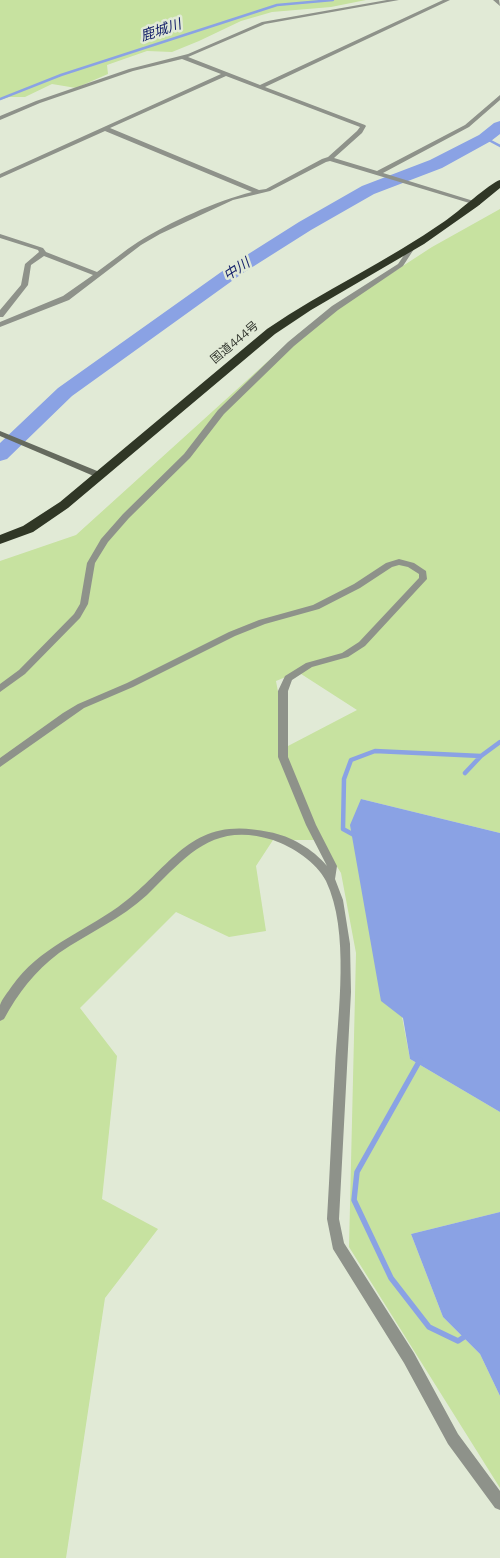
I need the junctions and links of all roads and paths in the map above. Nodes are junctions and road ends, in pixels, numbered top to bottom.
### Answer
1 (396, 0) edge
2 (447, 0) edge
3 (496, 0) edge
4 (500, 4) edge
5 (182, 58) junction
6 (225, 74) junction
7 (260, 87) junction
8 (500, 97) edge
9 (0, 118) edge
10 (104, 128) junction
11 (330, 159) junction
12 (376, 174) junction
13 (0, 176) edge
14 (500, 184) edge
15 (258, 192) junction
16 (478, 204) junction
17 (0, 236) edge
18 (414, 246) junction
19 (43, 253) junction
20 (99, 275) junction
21 (0, 315) edge
22 (0, 325) edge
23 (0, 433) edge
24 (99, 475) junction
25 (0, 540) edge
26 (0, 689) edge
27 (0, 763) edge
28 (330, 879) junction
29 (0, 1016) edge
30 (500, 1504) edge

1 - 5 street
2 - 7 street
3 - 4 street
5 - 6 street
5 - 9 street
6 - 7 street
6 - 10 street
7 - 11 street
8 - 12 street
10 - 13 street
10 - 15 street
11 - 12 street
11 - 15 street
12 - 16 street
14 - 16 highway, 国道444号
15 - 20 street
16 - 18 highway, 国道444号
17 - 19 street
18 - 24 highway, 国道444号
18 - 26 street
19 - 20 street
19 - 21 street
20 - 22 street
23 - 24 main road
24 - 25 highway, 国道444号
27 - 28 street
28 - 29 street
28 - 30 street

